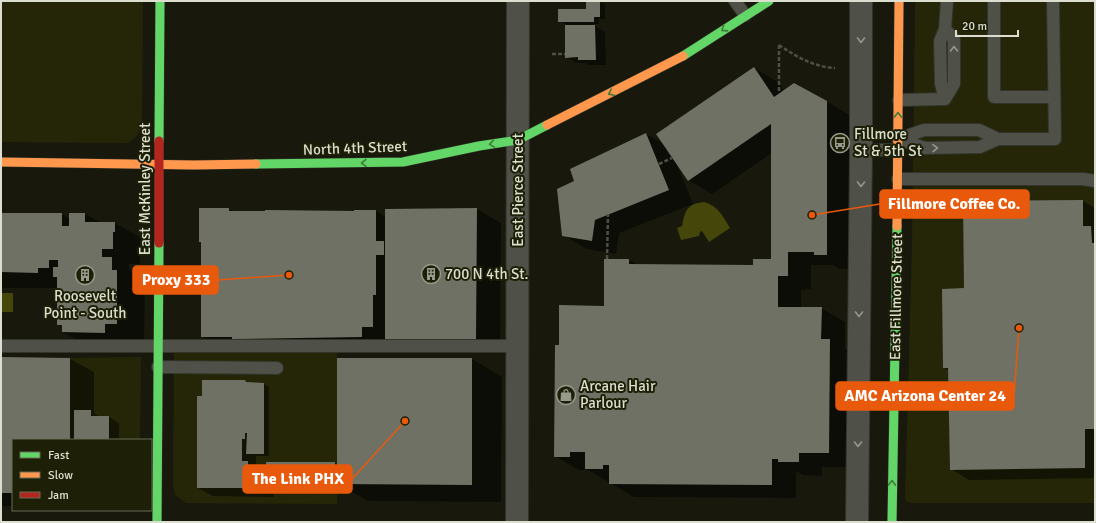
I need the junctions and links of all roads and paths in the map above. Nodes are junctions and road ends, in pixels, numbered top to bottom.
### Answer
1 (160, 1) edge
2 (518, 1) edge
3 (735, 1) edge
4 (769, 1) edge
5 (861, 1) edge
6 (899, 1) edge
7 (947, 1) edge
8 (994, 1) edge
9 (1054, 1) edge
10 (745, 15) junction
11 (552, 54) dead end
12 (565, 54) dead end
13 (835, 68) dead end
14 (779, 93) dead end
15 (1054, 97) junction
16 (899, 100) junction
17 (998, 139) junction
18 (518, 140) junction
19 (898, 145) junction
20 (861, 150) junction
21 (672, 158) dead end
22 (1, 162) edge
23 (159, 164) junction
24 (659, 164) dead end
25 (898, 180) junction
26 (1095, 180) edge
27 (608, 214) dead end
28 (607, 259) dead end
29 (1, 346) edge
30 (158, 346) junction
31 (517, 346) junction
32 (158, 367) junction
33 (277, 368) dead end
34 (157, 522) edge
35 (517, 522) edge
36 (857, 522) edge
37 (892, 522) edge

1 - 23 street, East McKinley Street
2 - 18 street, East Pierce Street
3 - 10 lane
4 - 10 street, North 4th Street
5 -> 20 street
6 - 16 street, East Fillmore Street
7 - 16 lane
8 - 15 lane
9 - 15 lane
10 -> 18 street, North 4th Street
11 - 12 path
13 - 14 path
15 - 17 lane
19 -> 16 street, East Fillmore Street
19 -> 17 lane
17 - 19 lane
18 -> 23 street, North 4th Street
18 - 31 street, East Pierce Street
19 - 20 lane
19 - 25 street, East Fillmore Street
20 -> 36 street
21 - 24 path
22 - 23 street, North 4th Street
23 - 30 street, East McKinley Street
25 - 26 lane
37 -> 25 street, East Fillmore Street
27 - 28 path
29 - 30 lane
30 - 31 lane
30 - 32 street, East McKinley Street
31 - 35 street, East Pierce Street
32 - 33 lane
32 - 34 street, East McKinley Street

